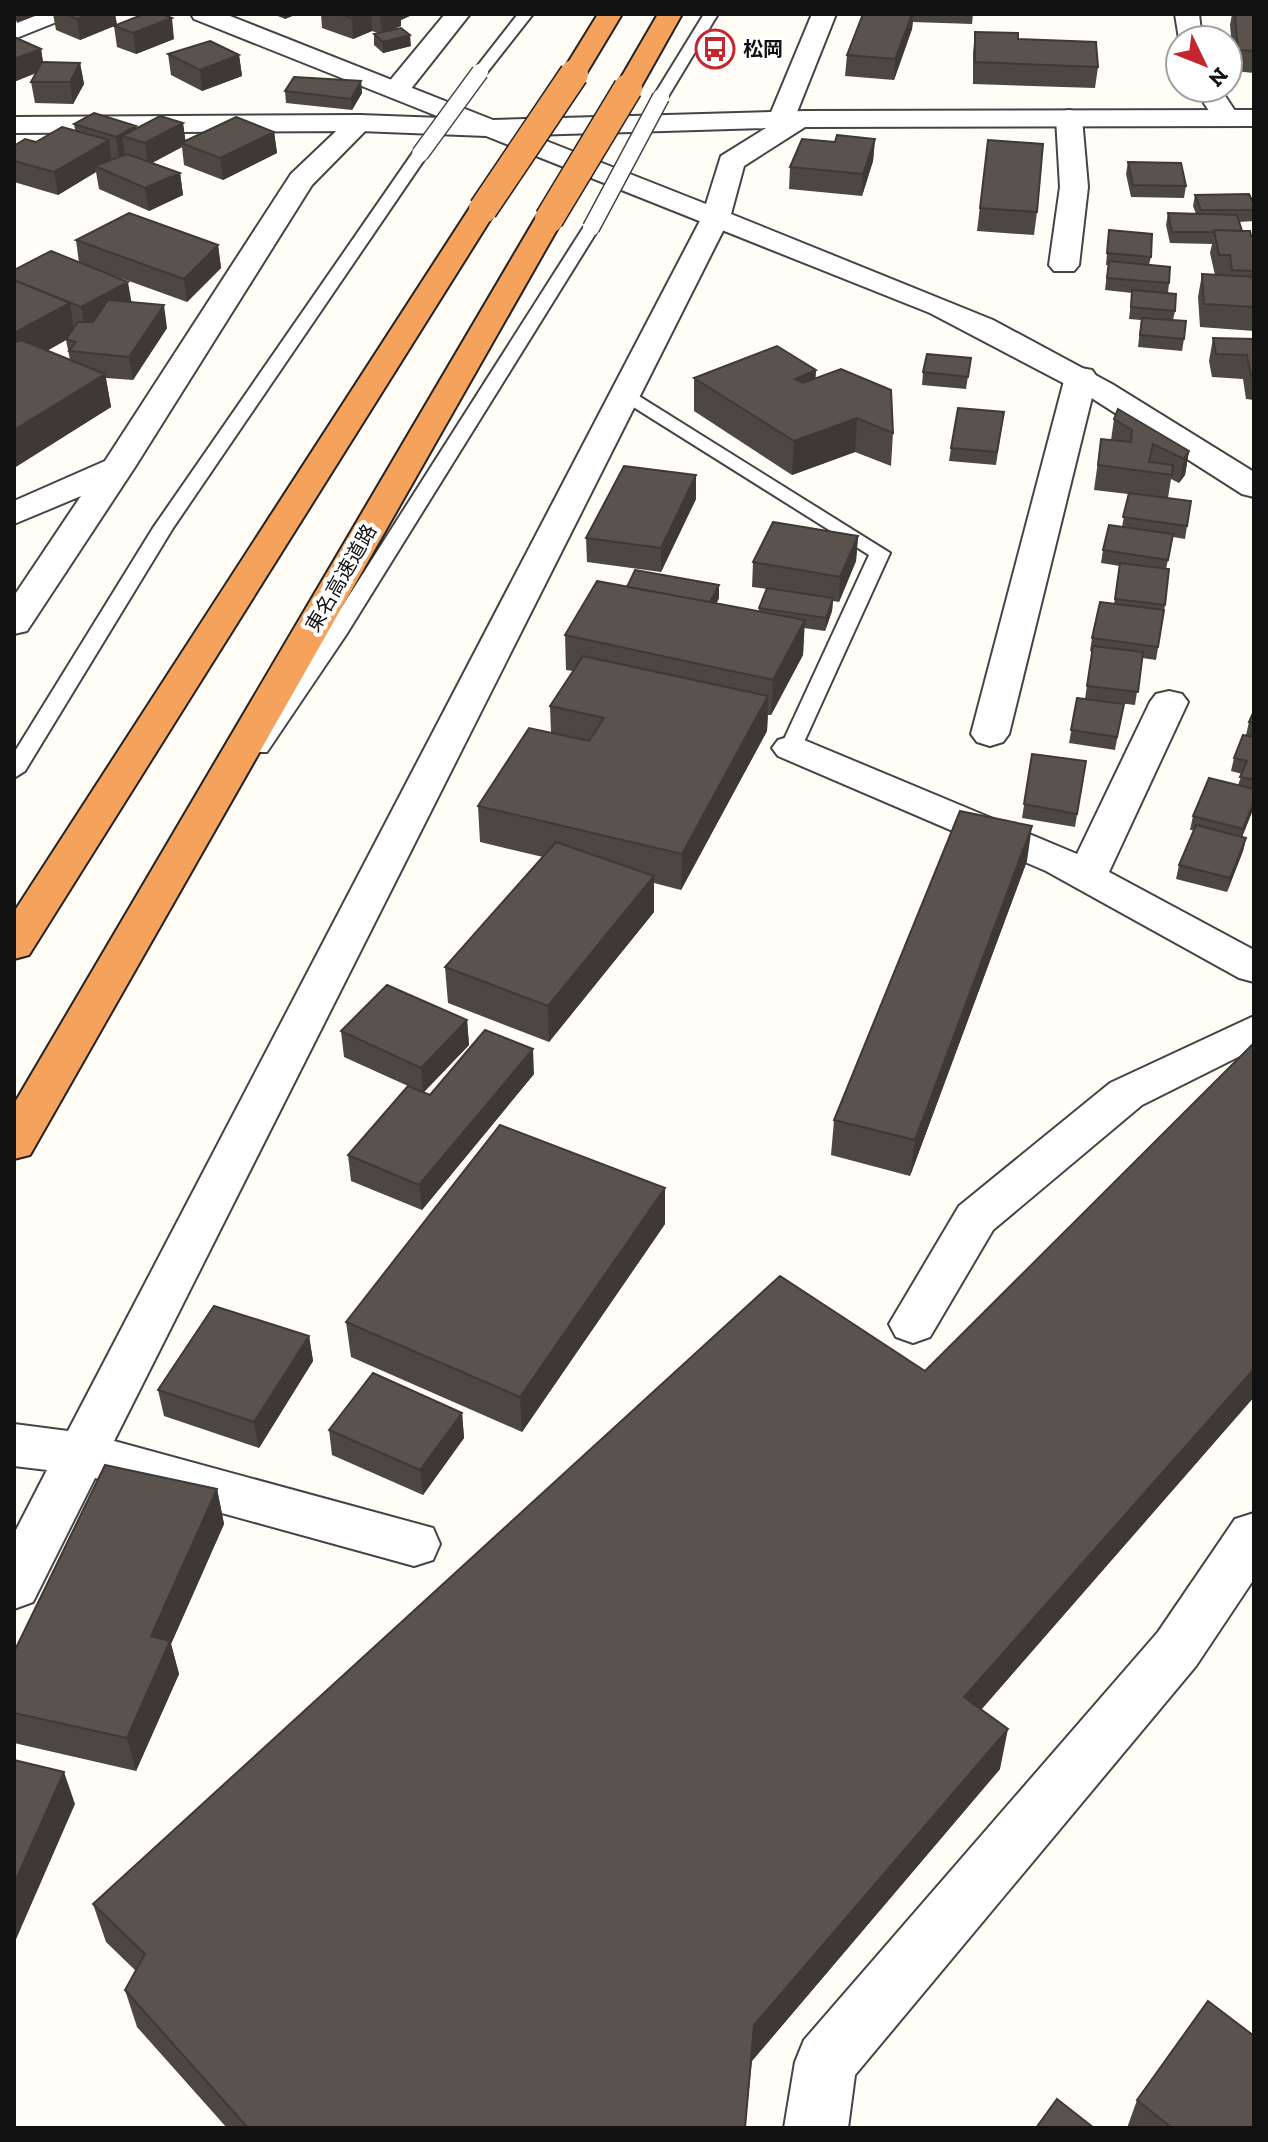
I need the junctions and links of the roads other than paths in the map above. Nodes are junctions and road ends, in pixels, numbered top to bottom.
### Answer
1 (55, 14) edge
2 (203, 14) edge
3 (458, 14) edge
4 (526, 14) edge
5 (610, 14) edge
6 (670, 14) edge
7 (711, 14) edge
8 (824, 14) edge
9 (14, 31) edge
10 (397, 89) junction
11 (1225, 104) edge
12 (1069, 118) junction
13 (792, 121) junction
14 (1245, 122) edge
15 (360, 123) junction
16 (14, 125) edge
17 (490, 128) junction
18 (716, 217) junction
19 (1064, 265) dead end
20 (1081, 377) junction
21 (626, 394) junction
22 (119, 467) junction
23 (1254, 487) edge
24 (14, 514) edge
25 (14, 623) edge
26 (1169, 702) dead end
27 (990, 734) dead end
28 (791, 748) joint
29 (14, 771) edge
30 (1087, 876) junction
31 (140, 924) junction
32 (14, 945) edge
33 (1254, 968) edge
34 (1254, 1031) edge
35 (14, 1143) edge
36 (913, 1324) dead end
37 (14, 1445) edge
38 (80, 1453) junction
39 (1254, 1535) edge
40 (414, 1544) dead end
41 (14, 1586) edge
42 (816, 2128) edge

1 - 9 street
2 - 10 street
3 - 10 street
4 - 29 lane, bridge
5 - 32 highway, bridge
6 - 31 highway, 東名高速道路, bridge
7 - 31 lane, bridge
8 - 13 street
10 - 17 street
11 - 14 street
12 - 13 street
12 - 14 street
12 - 19 street
13 - 17 street
13 - 18 street
15 - 16 street
15 - 17 street
15 - 22 street
17 - 18 street
18 - 20 street
18 - 21 street
20 - 23 street
20 - 27 street
21 - 28 lane
21 - 38 street
22 - 24 street
22 - 25 street
26 - 30 street
28 - 30 street
30 - 33 street
31 - 35 highway, 東名高速道路
34 - 36 street
37 - 38 street
38 - 40 street
38 - 41 street
39 - 42 street

